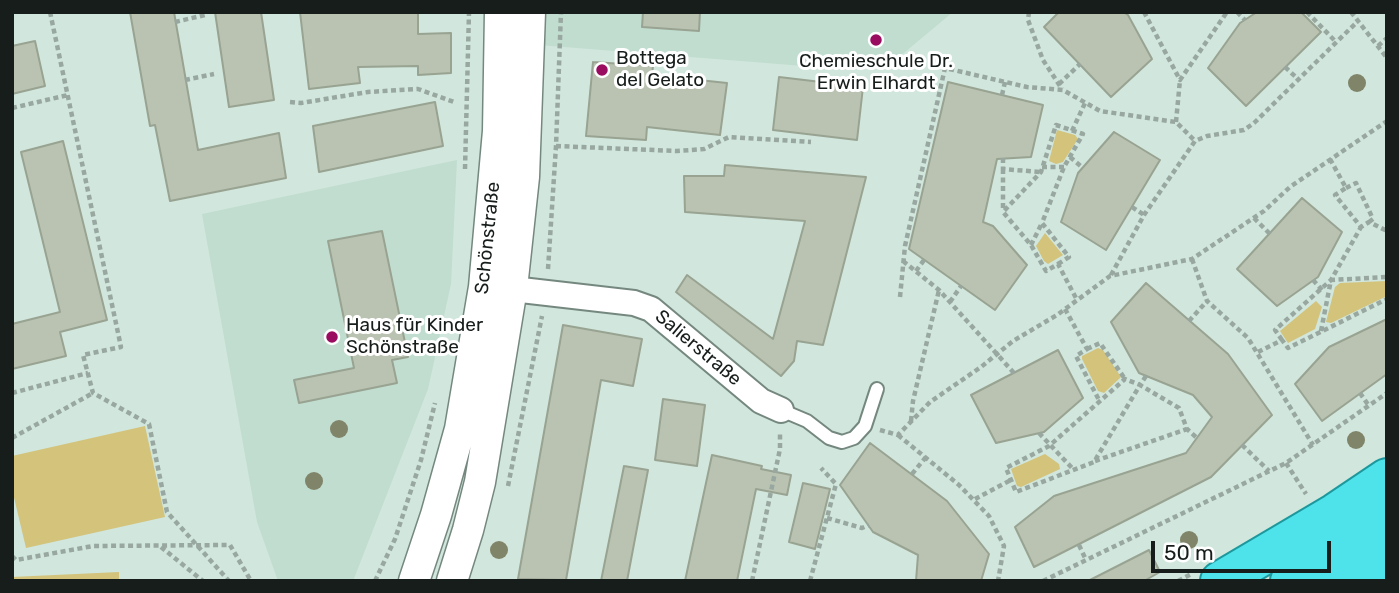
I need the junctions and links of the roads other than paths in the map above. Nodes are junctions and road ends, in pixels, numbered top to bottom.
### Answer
1 (500, 12) edge
2 (530, 12) edge
3 (498, 288) junction
4 (877, 389) dead end
5 (780, 410) joint
6 (1387, 478) edge
7 (1387, 520) edge
8 (1387, 556) edge
9 (414, 581) edge
10 (452, 581) edge
11 (1220, 581) edge
12 (1290, 581) edge
13 (1348, 581) edge

1 - 3 street, Schönstraße
2 - 3 street, Schönstraße
3 - 5 street, Salierstraße
3 - 9 street, Schönstraße
3 - 10 street, Schönstraße
4 - 5 lane
6 - 11 highway
7 - 12 highway
8 - 13 highway

